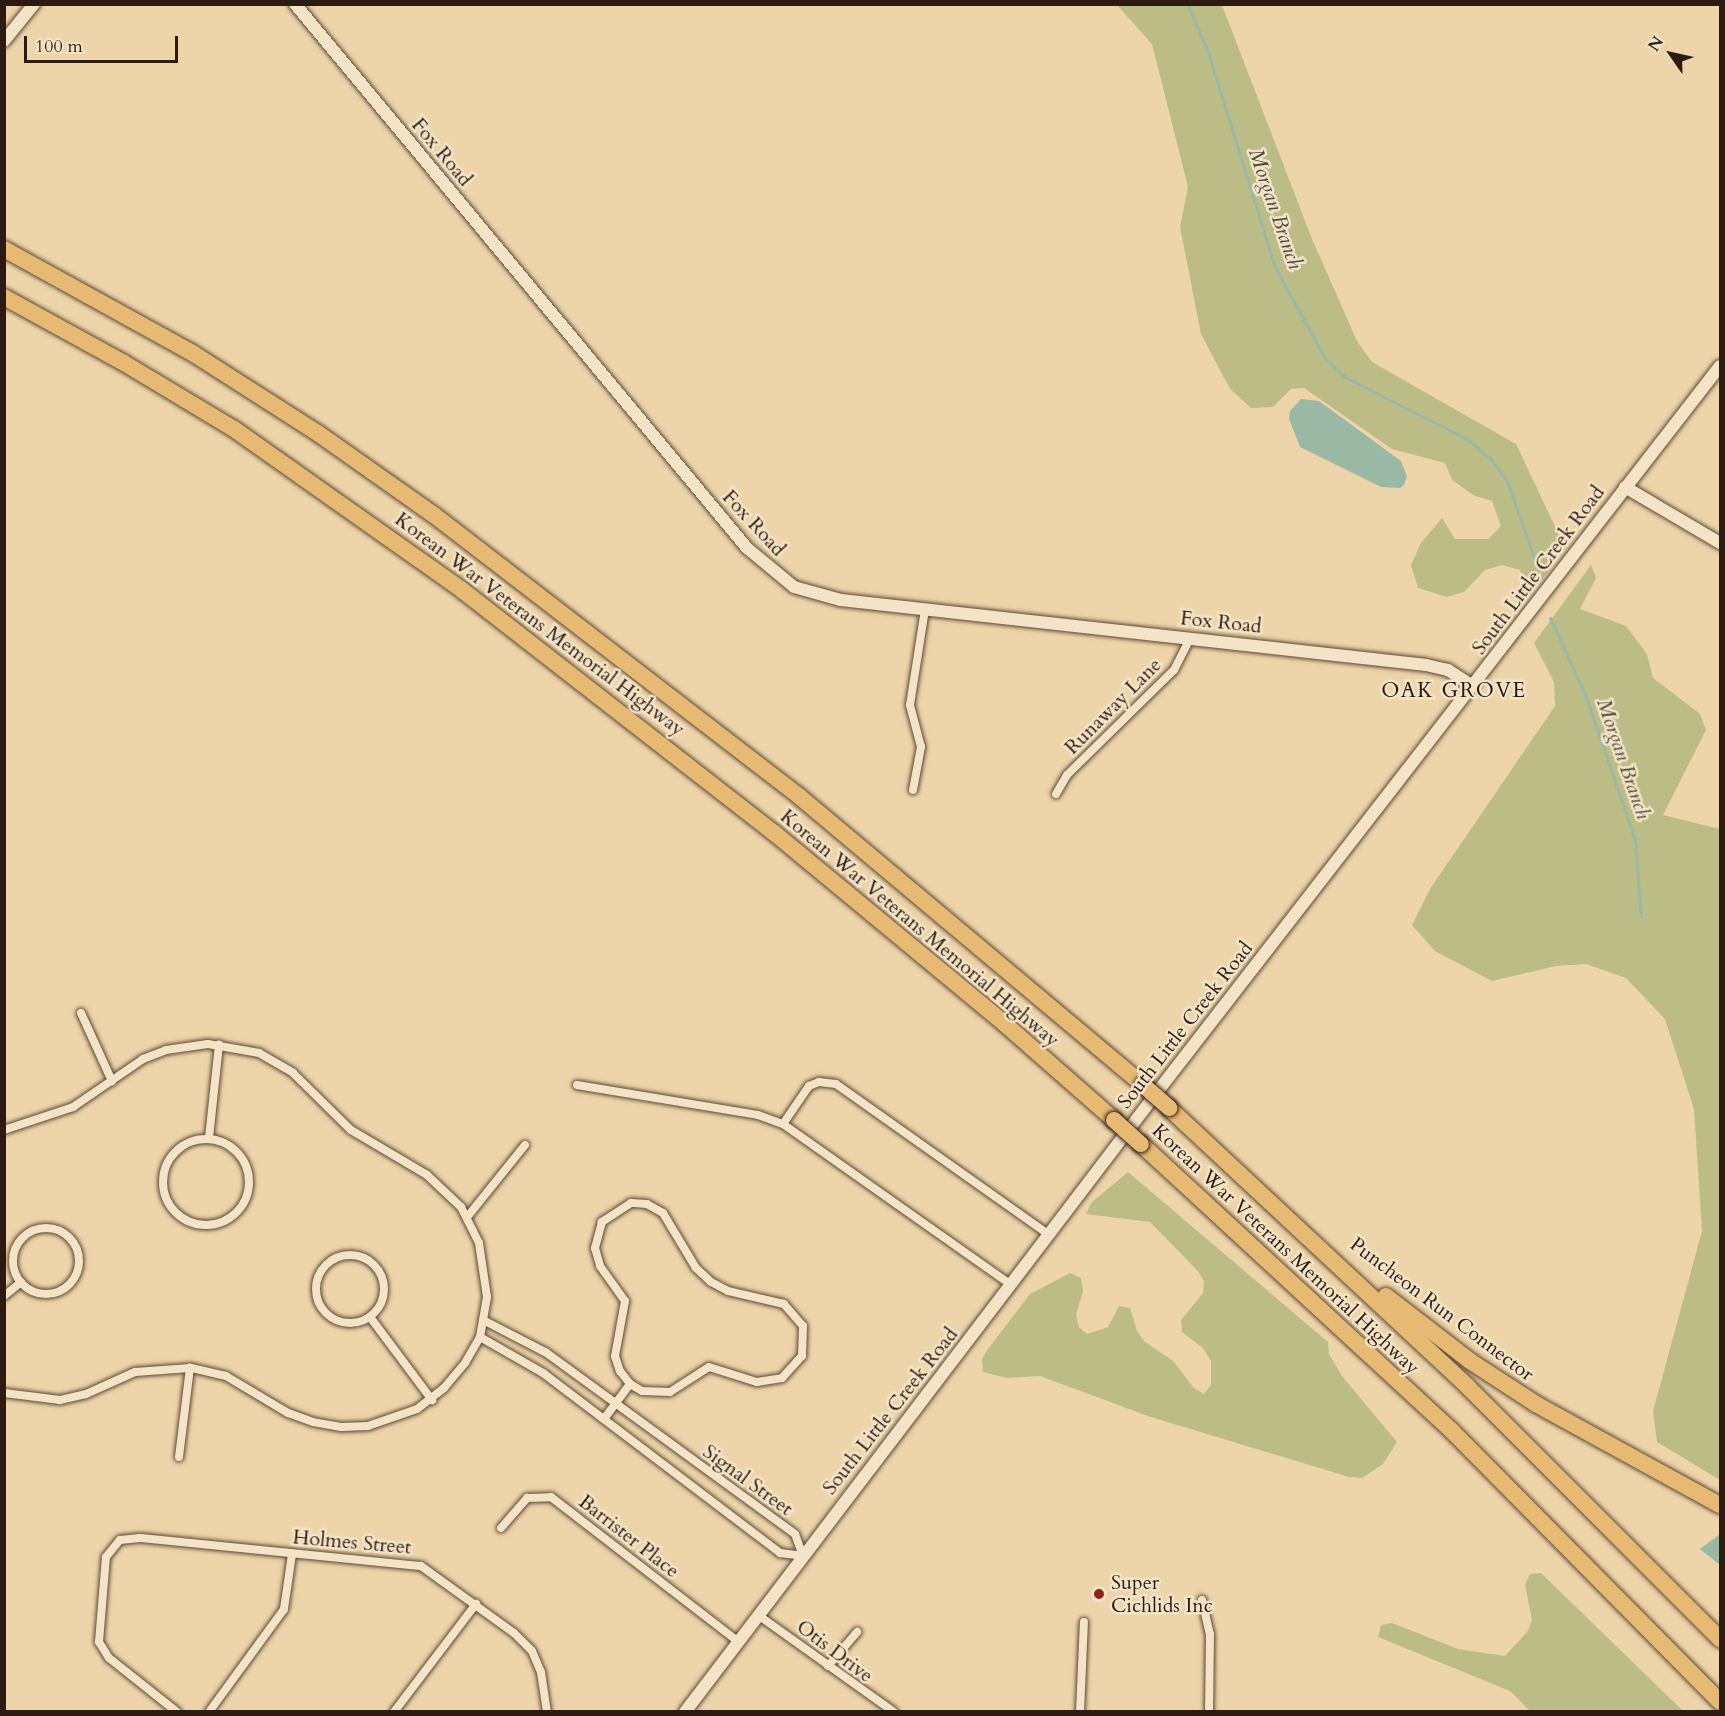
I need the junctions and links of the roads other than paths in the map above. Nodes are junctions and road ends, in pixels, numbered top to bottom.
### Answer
1 (34, 4) edge
2 (295, 4) edge
3 (4, 41) edge
4 (4, 249) edge
5 (4, 297) edge
6 (1720, 366) edge
7 (1626, 487) junction
8 (1720, 543) edge
9 (925, 609) junction
10 (1190, 638) junction
11 (1473, 686) junction
12 (913, 790) dead end
13 (1056, 794) dead end
14 (81, 1013) dead end
15 (219, 1045) junction
16 (112, 1081) junction
17 (577, 1085) dead end
18 (783, 1124) junction
19 (4, 1130) edge
20 (209, 1138) junction
21 (525, 1146) dead end
22 (468, 1216) junction
23 (1301, 1228) junction
24 (1049, 1235) junction
25 (21, 1282) junction
26 (1011, 1285) junction
27 (4, 1296) edge
28 (370, 1317) junction
29 (485, 1321) junction
30 (480, 1337) junction
31 (190, 1368) junction
32 (630, 1384) junction
33 (4, 1393) edge
34 (432, 1400) junction
35 (615, 1403) junction
36 (604, 1419) junction
37 (180, 1457) dead end
38 (1720, 1505) edge
39 (501, 1528) dead end
40 (292, 1554) junction
41 (802, 1556) junction
42 (1202, 1600) dead end
43 (476, 1604) junction
44 (758, 1615) junction
45 (1084, 1622) dead end
46 (857, 1632) dead end
47 (1720, 1639) edge
48 (737, 1641) junction
49 (828, 1666) junction
50 (1720, 1702) edge
51 (177, 1712) edge
52 (208, 1712) edge
53 (394, 1712) edge
54 (547, 1712) edge
55 (685, 1712) edge
56 (894, 1712) edge
57 (1080, 1712) edge
58 (1209, 1712) edge

1 - 3 street
2 - 9 street, Fox Road
4 - 23 highway, Korean War Veterans Memorial Highway, bridge
5 - 50 highway, Korean War Veterans Memorial Highway, bridge
6 - 7 street, South Little Creek Road
7 - 8 street
7 - 11 street, South Little Creek Road
9 - 10 street, Fox Road
9 - 12 street
10 - 11 street, Fox Road
10 - 13 street, Runaway Lane
11 - 24 street, South Little Creek Road
14 - 16 street
15 - 16 street
15 - 20 street
15 - 22 street
16 - 19 street
17 - 18 street
18 - 24 street
18 - 26 street
20 - 20 street
21 - 22 street
22 - 29 street
23 - 38 highway, Puncheon Run Connector
23 - 47 highway, Korean War Veterans Memorial Highway
24 - 26 street, South Little Creek Road
25 - 25 street
25 - 27 street
26 - 41 street, South Little Creek Road
28 - 28 street
28 - 34 street
29 - 30 street
29 - 35 street, Signal Street
30 - 34 street
30 - 36 street, Signal Street
31 - 33 street
31 - 34 street
31 - 37 street
32 - 32 street
32 - 35 street
35 - 36 street
35 - 41 street, Signal Street
36 - 41 street, Signal Street
39 - 48 street, Barrister Place
40 - 43 street, Holmes Street
40 - 51 street, Holmes Street
40 - 52 street
41 - 44 street, South Little Creek Road
42 - 58 street
43 - 53 street
43 - 54 street, Holmes Street
44 - 48 street, South Little Creek Road
44 - 49 street, Otis Drive
45 - 57 street
46 - 49 street
48 - 55 street, South Little Creek Road
49 - 56 street, Otis Drive

